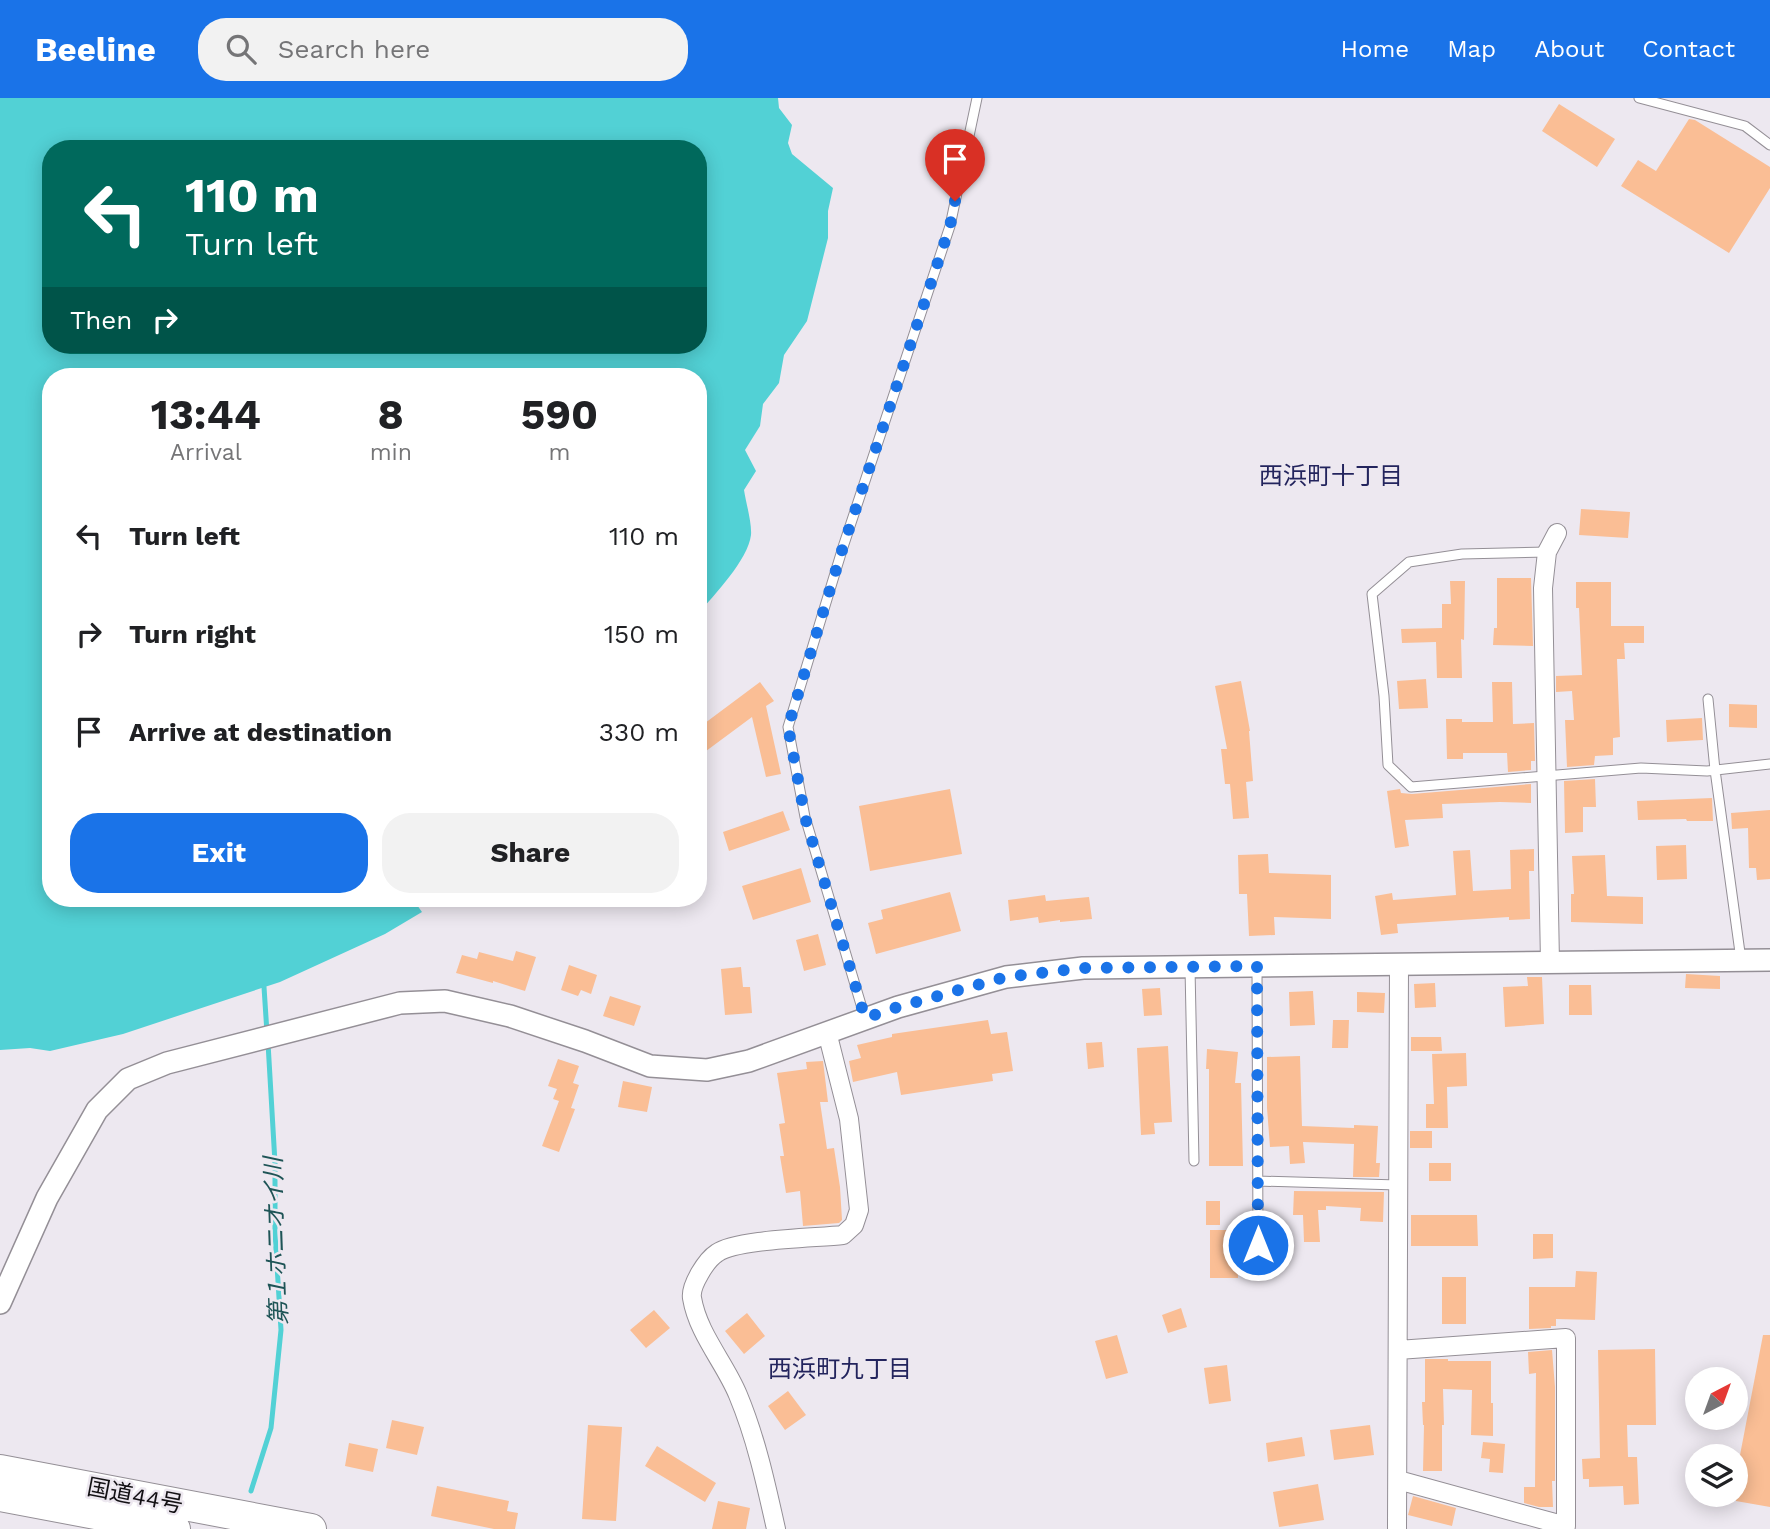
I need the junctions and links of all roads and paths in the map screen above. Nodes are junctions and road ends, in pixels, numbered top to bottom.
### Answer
1 (977, 98) edge
2 (1639, 98) edge
3 (1770, 145) edge
4 (1557, 533) dead end
5 (1547, 552) junction
6 (1708, 699) dead end
7 (1770, 764) edge
8 (1715, 770) junction
9 (1546, 776) junction
10 (1741, 960) junction
11 (1770, 960) edge
12 (1550, 963) junction
13 (1399, 965) junction
14 (1257, 966) junction
15 (1190, 967) junction
16 (865, 1018) junction
17 (827, 1032) junction
18 (1194, 1161) dead end
19 (1258, 1181) junction
20 (1398, 1185) junction
21 (1258, 1245) dead end
22 (0, 1303) edge
23 (1398, 1350) junction
24 (0, 1470) edge
25 (1398, 1480) junction
26 (0, 1496) edge
27 (1392, 1528) edge
28 (175, 1529) edge
29 (311, 1529) edge
30 (776, 1529) edge

1 - 16 lane
2 - 3 lane
4 - 5 street
5 - 9 street
5 - 9 lane
6 - 8 lane
7 - 8 lane
8 - 9 lane
8 - 10 lane
9 - 12 street
10 - 11 street
10 - 12 street
12 - 13 street
13 - 14 street
13 - 20 street
14 - 15 street
14 - 19 lane
15 - 16 street
15 - 18 lane
16 - 17 street
17 - 22 street
17 - 30 street
19 - 20 lane
19 - 21 lane
20 - 23 street
23 - 25 street
23 - 25 street
24 - 29 highway, 国道44号
25 - 27 street
26 - 28 highway, 国道44号

